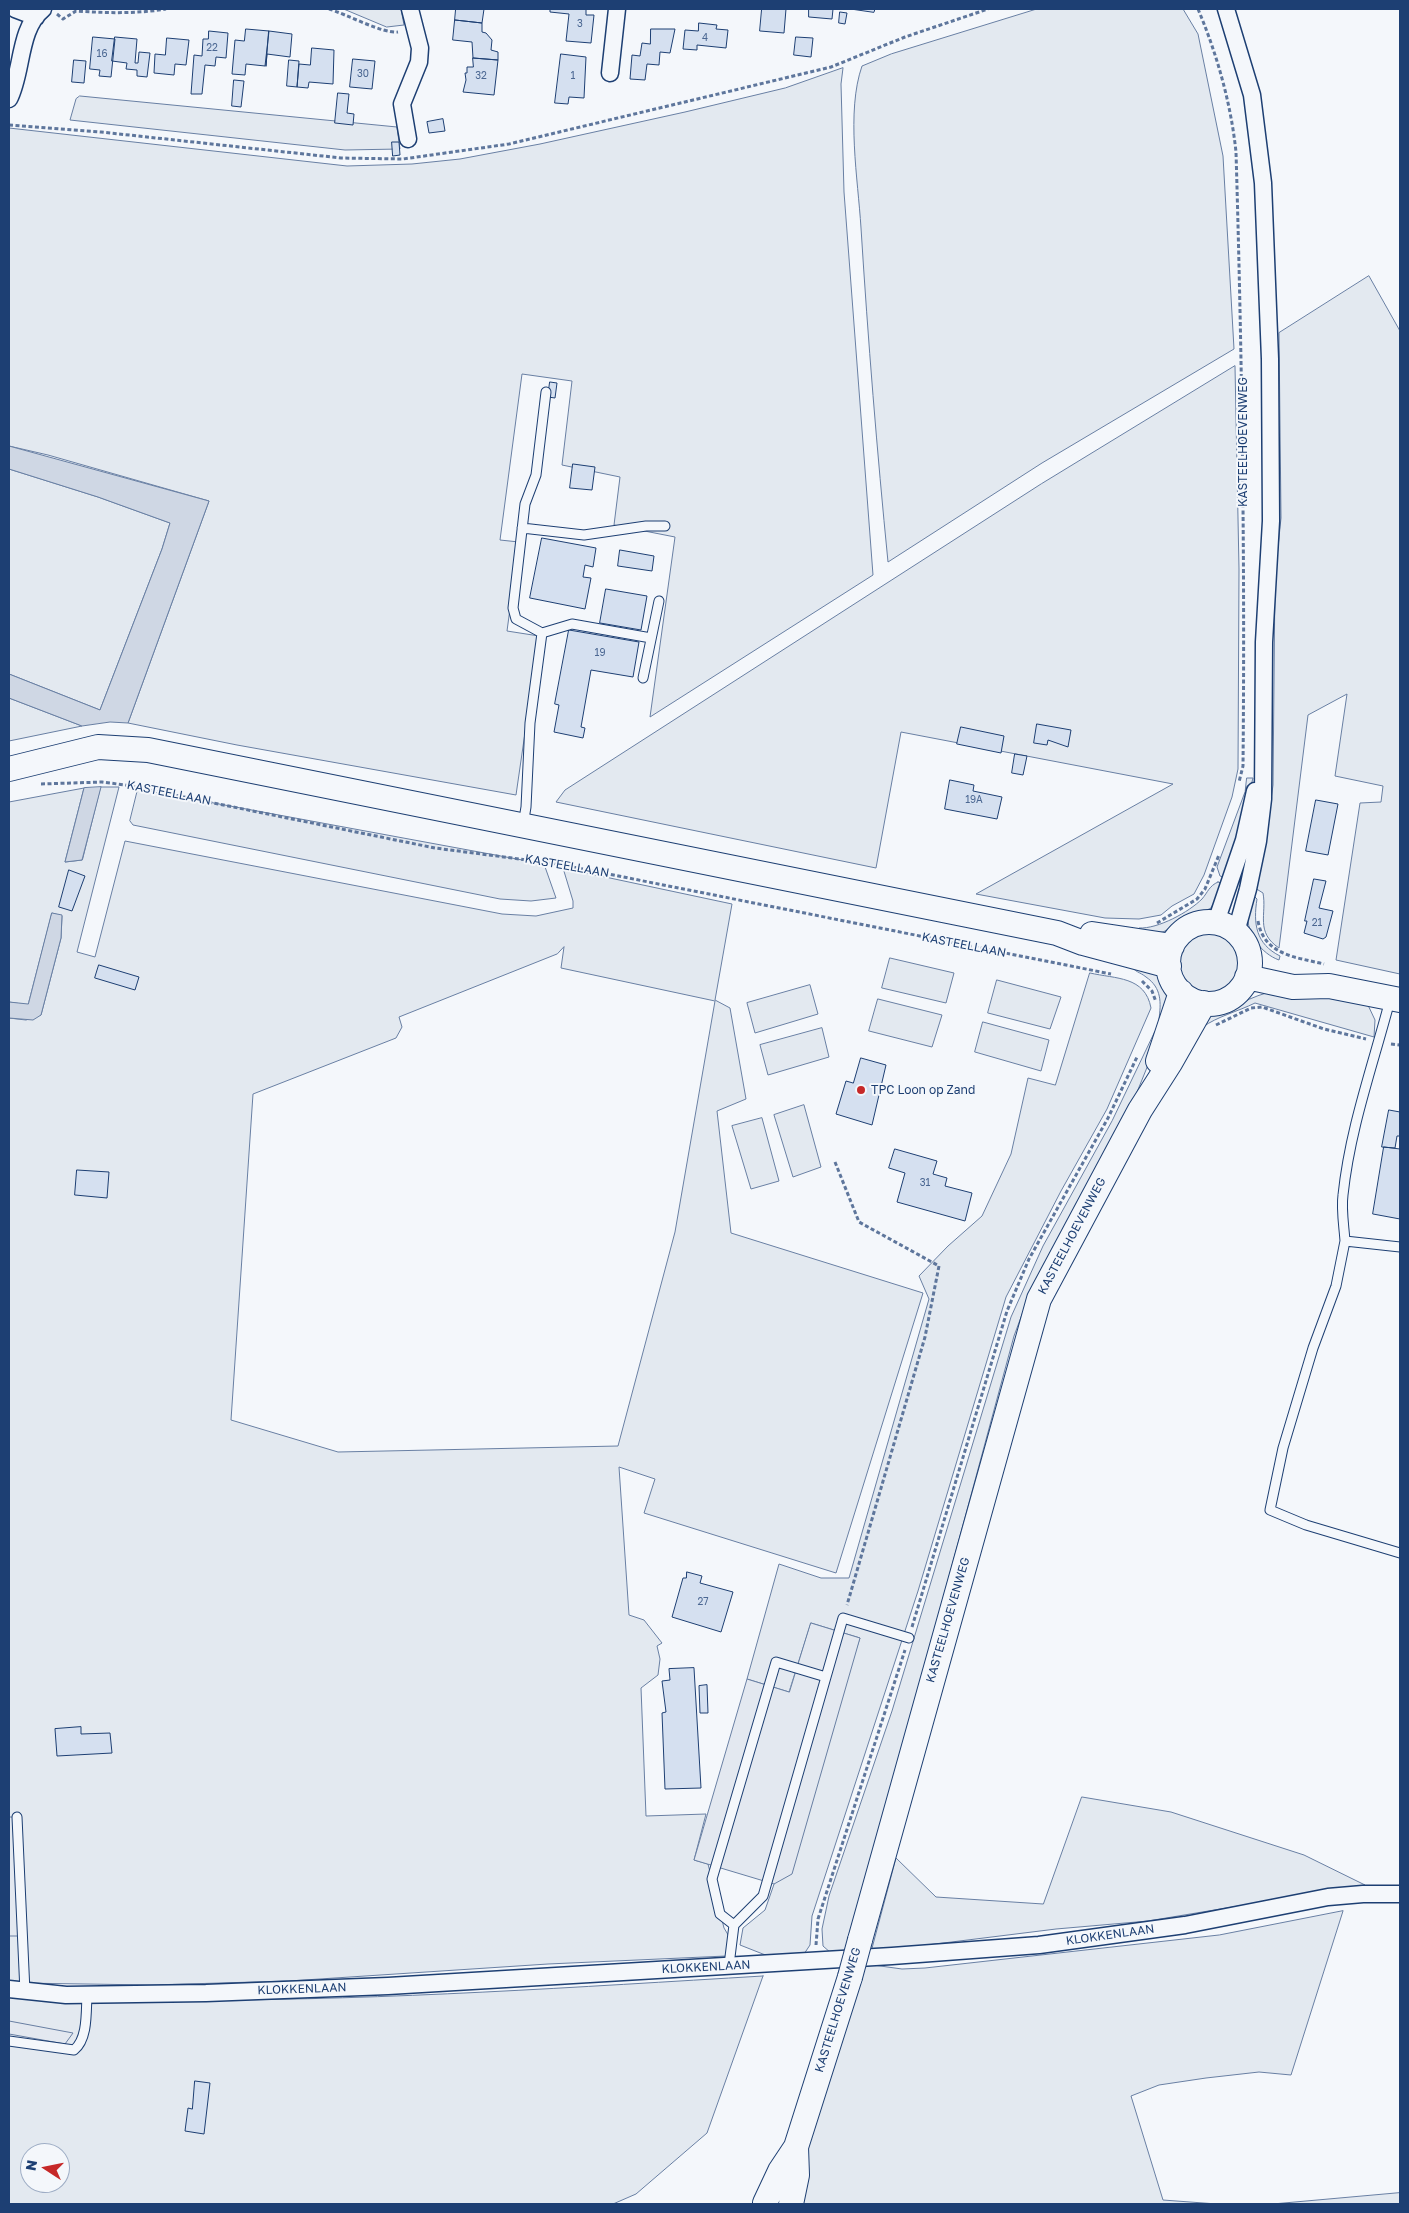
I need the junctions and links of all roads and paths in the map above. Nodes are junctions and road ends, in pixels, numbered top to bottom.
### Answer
1 (15, 9) edge
2 (51, 9) edge
3 (166, 9) edge
4 (328, 9) edge
5 (410, 9) edge
6 (617, 9) edge
7 (988, 9) edge
8 (1198, 9) edge
9 (1226, 9) edge
10 (39, 13) edge
11 (415, 28) junction
12 (610, 72) dead end
13 (9, 99) edge
14 (9, 125) edge
15 (408, 138) dead end
16 (546, 392) dead end
17 (665, 526) dead end
18 (522, 528) junction
19 (658, 600) dead end
20 (542, 633) junction
21 (651, 638) junction
22 (644, 678) dead end
23 (1264, 754) junction
24 (9, 770) edge
25 (37, 785) dead end
26 (1238, 785) dead end
27 (522, 825) junction
28 (1220, 852) dead end
29 (1210, 876) junction
30 (1231, 882) junction
31 (1259, 914) dead end
32 (1150, 924) dead end
33 (1226, 927) junction
34 (1170, 956) junction
35 (1248, 969) junction
36 (1116, 975) dead end
37 (1328, 975) junction
38 (1139, 980) dead end
39 (1181, 992) junction
40 (1396, 999) edge
41 (1204, 1003) junction
42 (1156, 1009) dead end
43 (1212, 1027) dead end
44 (1380, 1042) junction
45 (1400, 1045) edge
46 (1140, 1110) junction
47 (835, 1162) dead end
48 (1346, 1241) junction
49 (1400, 1247) edge
50 (1400, 1553) edge
51 (843, 1618) junction
52 (909, 1638) joint
53 (826, 1677) junction
54 (17, 1817) dead end
55 (1400, 1894) edge
56 (734, 1925) junction
57 (817, 1960) junction
58 (729, 1965) junction
59 (17, 1990) edge
60 (87, 1994) junction
61 (9, 2041) edge
62 (796, 2146) junction
63 (764, 2204) edge
64 (791, 2204) edge

1 - 10 street
2 - 3 path
4 - 11 path
5 - 11 street
6 - 12 street
7 - 14 path
8 - 26 path, KASTEELHOEVENWEG
9 - 23 street
10 - 13 street
11 - 15 street
16 - 18 lane
17 - 18 lane
18 - 20 lane
19 - 21 lane
20 - 21 lane
20 - 27 lane
21 - 22 lane
23 - 30 street
23 - 33 street
24 - 27 street
25 - 36 path, KASTEELLAAN
27 - 34 street
28 - 29 path
29 - 30 path
29 - 32 path
30 - 33 street
31 - 37 path
33 - 34 street
33 - 35 street
34 - 39 street
35 - 37 street
35 - 41 street
37 - 40 street
38 - 42 path
39 - 41 street
39 - 46 street, KASTEELHOEVENWEG
40 - 44 lane
41 - 46 street, KASTEELHOEVENWEG
43 - 44 path
44 - 45 path
44 - 48 lane
46 - 62 street, KASTEELHOEVENWEG, bridge
47 - 51 path
48 - 49 lane
48 - 50 lane
51 - 52 lane
51 - 53 lane
52 - 57 path
53 - 56 lane
53 - 56 lane
54 - 59 lane
55 - 57 street, KLOKKENLAAN
56 - 58 lane
57 - 58 street, KLOKKENLAAN
58 - 60 street, KLOKKENLAAN
59 - 60 street, KLOKKENLAAN
60 - 61 lane
62 - 63 street, KASTEELHOEVENWEG
62 - 64 street, KASTEELHOEVENWEG

